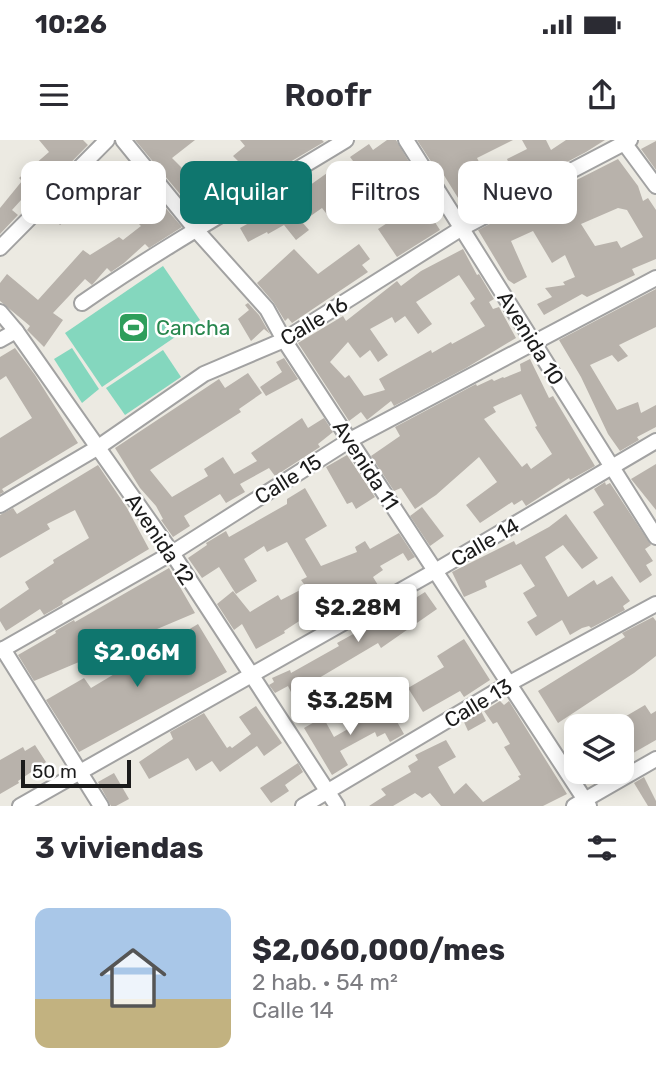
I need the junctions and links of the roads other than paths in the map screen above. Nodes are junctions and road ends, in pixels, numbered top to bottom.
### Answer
1 (107, 140) edge
2 (123, 140) edge
3 (345, 140) edge
4 (406, 140) edge
5 (626, 141) edge
6 (656, 186) edge
7 (462, 228) junction
8 (197, 231) junction
9 (0, 248) edge
10 (656, 278) edge
11 (82, 303) dead end
12 (0, 312) edge
13 (16, 331) junction
14 (0, 340) edge
15 (284, 340) junction
16 (533, 341) junction
17 (350, 440) junction
18 (656, 441) edge
19 (97, 448) junction
20 (612, 467) junction
21 (0, 505) edge
22 (656, 537) edge
23 (172, 553) junction
24 (435, 572) junction
25 (656, 604) edge
26 (2, 650) edge
27 (250, 674) junction
28 (510, 683) junction
29 (656, 759) edge
30 (80, 771) junction
31 (327, 792) junction
32 (583, 804) edge
33 (20, 806) edge
34 (100, 806) edge
35 (303, 806) edge
36 (337, 806) edge

1 - 9 street
2 - 8 street, Avenida 11
3 - 8 street
4 - 7 street, Avenida 10
5 - 6 street
5 - 7 street, Calle 16
7 - 15 street, Calle 16
7 - 16 street, Avenida 10
8 - 11 street
8 - 15 street, Avenida 11
10 - 16 street, Calle 15
12 - 13 street, Avenida 12
13 - 14 street
13 - 19 street, Avenida 12
15 - 17 street, Avenida 11
15 - 19 street, Calle 16
16 - 17 street, Calle 15
16 - 20 street, Avenida 10
17 - 23 street, Calle 15
17 - 24 street, Avenida 11
18 - 20 street, Calle 14
19 - 21 street, Calle 16
19 - 23 street, Avenida 12
20 - 22 street, Avenida 10
20 - 24 street, Calle 14
23 - 26 street, Calle 15
23 - 27 street, Avenida 12
24 - 27 street, Calle 14
24 - 28 street, Avenida 11
25 - 28 street, Calle 13
26 - 30 street
27 - 30 street, Calle 14
27 - 31 street, Avenida 12
28 - 31 street, Calle 13
28 - 32 street, Avenida 11
29 - 32 street
30 - 33 street, Calle 14
30 - 34 street
31 - 35 street, Calle 13
31 - 36 street, Avenida 12

